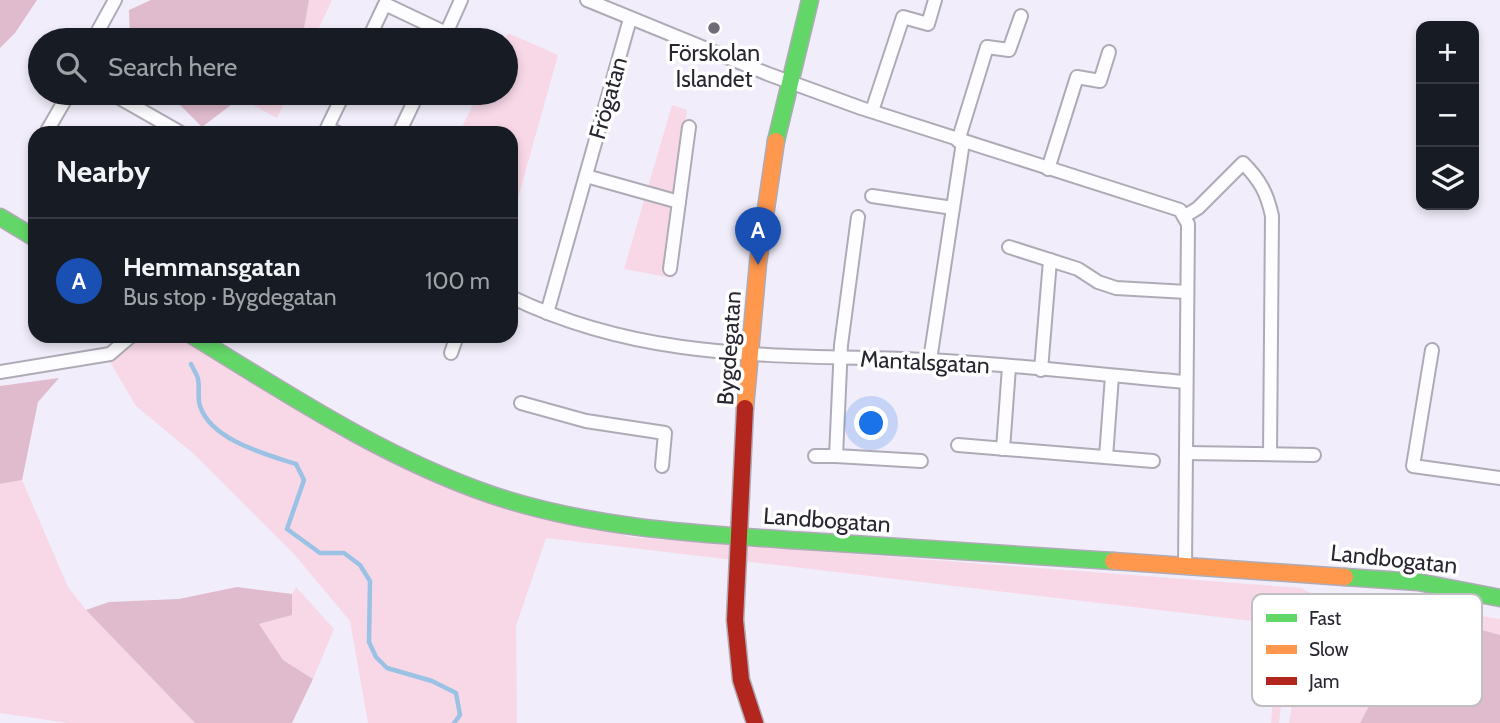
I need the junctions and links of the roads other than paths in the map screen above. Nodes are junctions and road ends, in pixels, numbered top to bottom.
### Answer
1 (115, 0) edge
2 (461, 0) edge
3 (587, 0) edge
4 (810, 0) edge
5 (935, 0) edge
6 (1021, 16) dead end
7 (630, 19) junction
8 (100, 28) edge
9 (374, 28) edge
10 (428, 28) edge
11 (448, 28) edge
12 (1110, 52) dead end
13 (788, 81) junction
14 (62, 105) edge
15 (131, 105) edge
16 (338, 105) edge
17 (412, 105) edge
18 (872, 111) junction
19 (50, 126) edge
20 (167, 126) edge
21 (328, 126) edge
22 (402, 126) edge
23 (689, 127) dead end
24 (961, 141) junction
25 (1048, 169) junction
26 (586, 176) junction
27 (872, 196) dead end
28 (679, 202) junction
29 (953, 208) junction
30 (1185, 216) junction
31 (0, 217) edge
32 (858, 217) dead end
33 (28, 234) edge
34 (1009, 247) dead end
35 (1050, 260) junction
36 (670, 269) dead end
37 (1188, 292) junction
38 (518, 300) edge
39 (547, 313) junction
40 (123, 343) edge
41 (204, 343) edge
42 (455, 343) edge
43 (1432, 350) dead end
44 (451, 353) dead end
45 (750, 355) junction
46 (840, 357) junction
47 (930, 360) junction
48 (1009, 367) junction
49 (1041, 370) junction
50 (0, 372) edge
51 (1112, 376) junction
52 (1186, 382) junction
53 (521, 403) dead end
54 (958, 445) dead end
55 (1003, 449) junction
56 (1186, 453) junction
57 (1270, 454) junction
58 (1314, 454) dead end
59 (816, 456) dead end
60 (836, 456) junction
61 (1106, 457) junction
62 (920, 461) dead end
63 (1153, 461) dead end
64 (663, 466) dead end
65 (1500, 478) edge
66 (738, 537) junction
67 (1185, 565) junction
68 (1480, 594) edge
69 (1482, 594) edge
70 (1500, 598) edge
71 (755, 723) edge

1 - 8 street
2 - 11 street
3 - 7 street
4 - 13 street, Bygdegatan
5 - 18 street
6 - 24 street
7 - 13 street
7 - 26 street, Frögatan
9 - 10 street
12 - 25 street
13 - 18 street
13 - 45 street, Bygdegatan
14 - 19 street
15 - 20 street
16 - 21 street
17 - 22 street
18 - 24 street
23 - 28 street
24 - 25 street
24 - 29 street
25 - 30 street
26 - 28 street
26 - 39 street, Frögatan
27 - 29 street
28 - 36 street
29 - 47 street
30 - 37 street
30 - 57 street
31 - 33 street
32 - 46 street, Mantalsgatan
34 - 35 street
35 - 37 street
35 - 49 street
37 - 52 street
38 - 39 street, Mantalsgatan
39 - 45 street, Mantalsgatan
40 - 50 street
41 - 66 street, Landbogatan
42 - 44 street
43 - 65 street
45 - 46 street, Mantalsgatan
45 - 66 street, Bygdegatan
46 - 47 street, Mantalsgatan
46 - 60 street, Mantalsgatan
47 - 48 street, Mantalsgatan
48 - 49 street, Mantalsgatan
48 - 55 street, Mantalsgatan
49 - 51 street, Mantalsgatan
51 - 52 street, Mantalsgatan
51 - 61 street
52 - 56 street
53 - 64 street
54 - 55 street
55 - 61 street
56 - 57 street
56 - 67 street
57 - 58 street
59 - 60 street
60 - 62 street
61 - 63 street
66 - 67 street, Landbogatan
66 - 71 street, Bygdegatan
67 - 68 street, Landbogatan
69 - 70 street, Landbogatan

